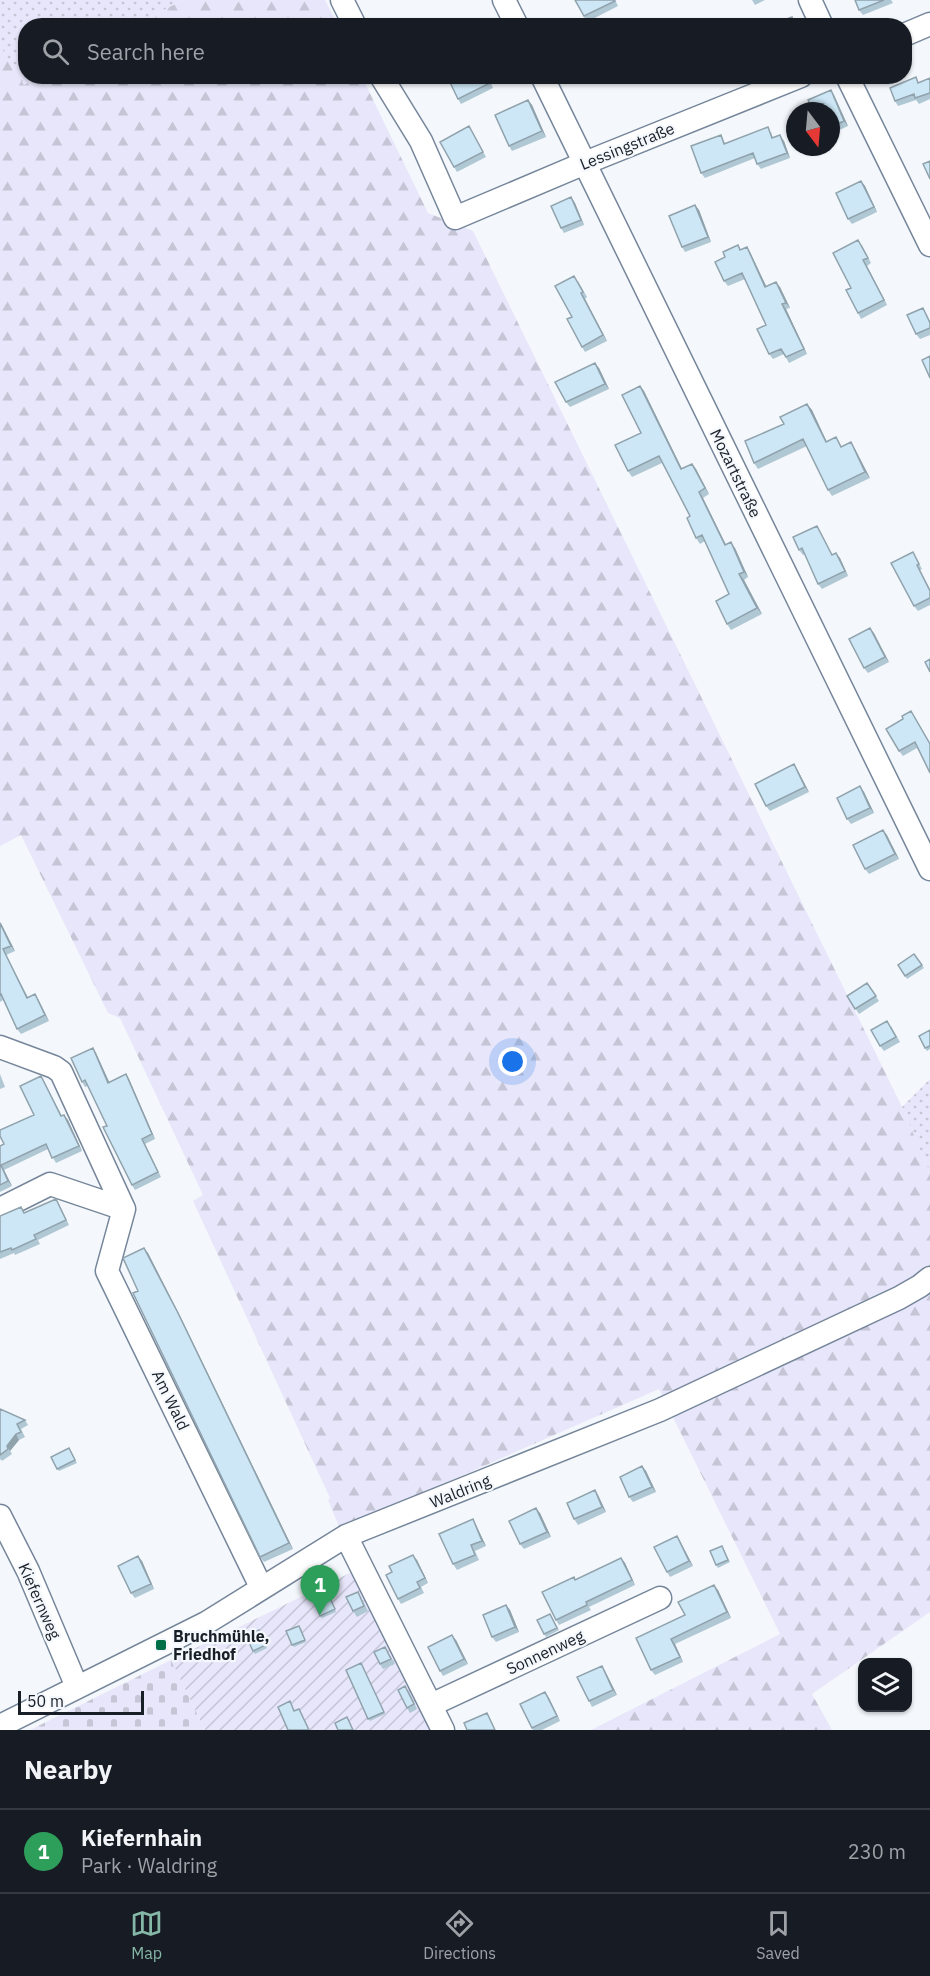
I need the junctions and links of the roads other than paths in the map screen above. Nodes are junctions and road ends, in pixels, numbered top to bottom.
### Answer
1 (342, 0) edge
2 (504, 0) edge
3 (810, 0) edge
4 (351, 18) edge
5 (513, 18) edge
6 (818, 18) edge
7 (930, 24) edge
8 (912, 32) edge
9 (386, 84) edge
10 (546, 84) edge
11 (781, 84) edge
12 (851, 84) edge
13 (585, 163) junction
14 (930, 245) edge
15 (930, 869) edge
16 (0, 1047) edge
17 (0, 1209) edge
18 (124, 1209) junction
19 (930, 1278) edge
20 (0, 1516) edge
21 (346, 1536) junction
22 (261, 1587) junction
23 (660, 1598) dead end
24 (77, 1687) junction
25 (431, 1705) junction
26 (0, 1726) edge
27 (443, 1730) edge

1 - 4 street
2 - 5 street
3 - 6 street
7 - 8 street
9 - 13 street, Lessingstraße
10 - 13 street, Mozartstraße
11 - 13 street, Lessingstraße
12 - 14 street
13 - 15 street, Mozartstraße
16 - 18 street
17 - 18 street
18 - 22 street, Am Wald
19 - 21 street, Waldring
20 - 24 street, Kiefernweg
21 - 22 street, Waldring
21 - 25 street
22 - 24 street, Waldring
23 - 25 street, Sonnenweg
24 - 26 street, Waldring
25 - 27 street

